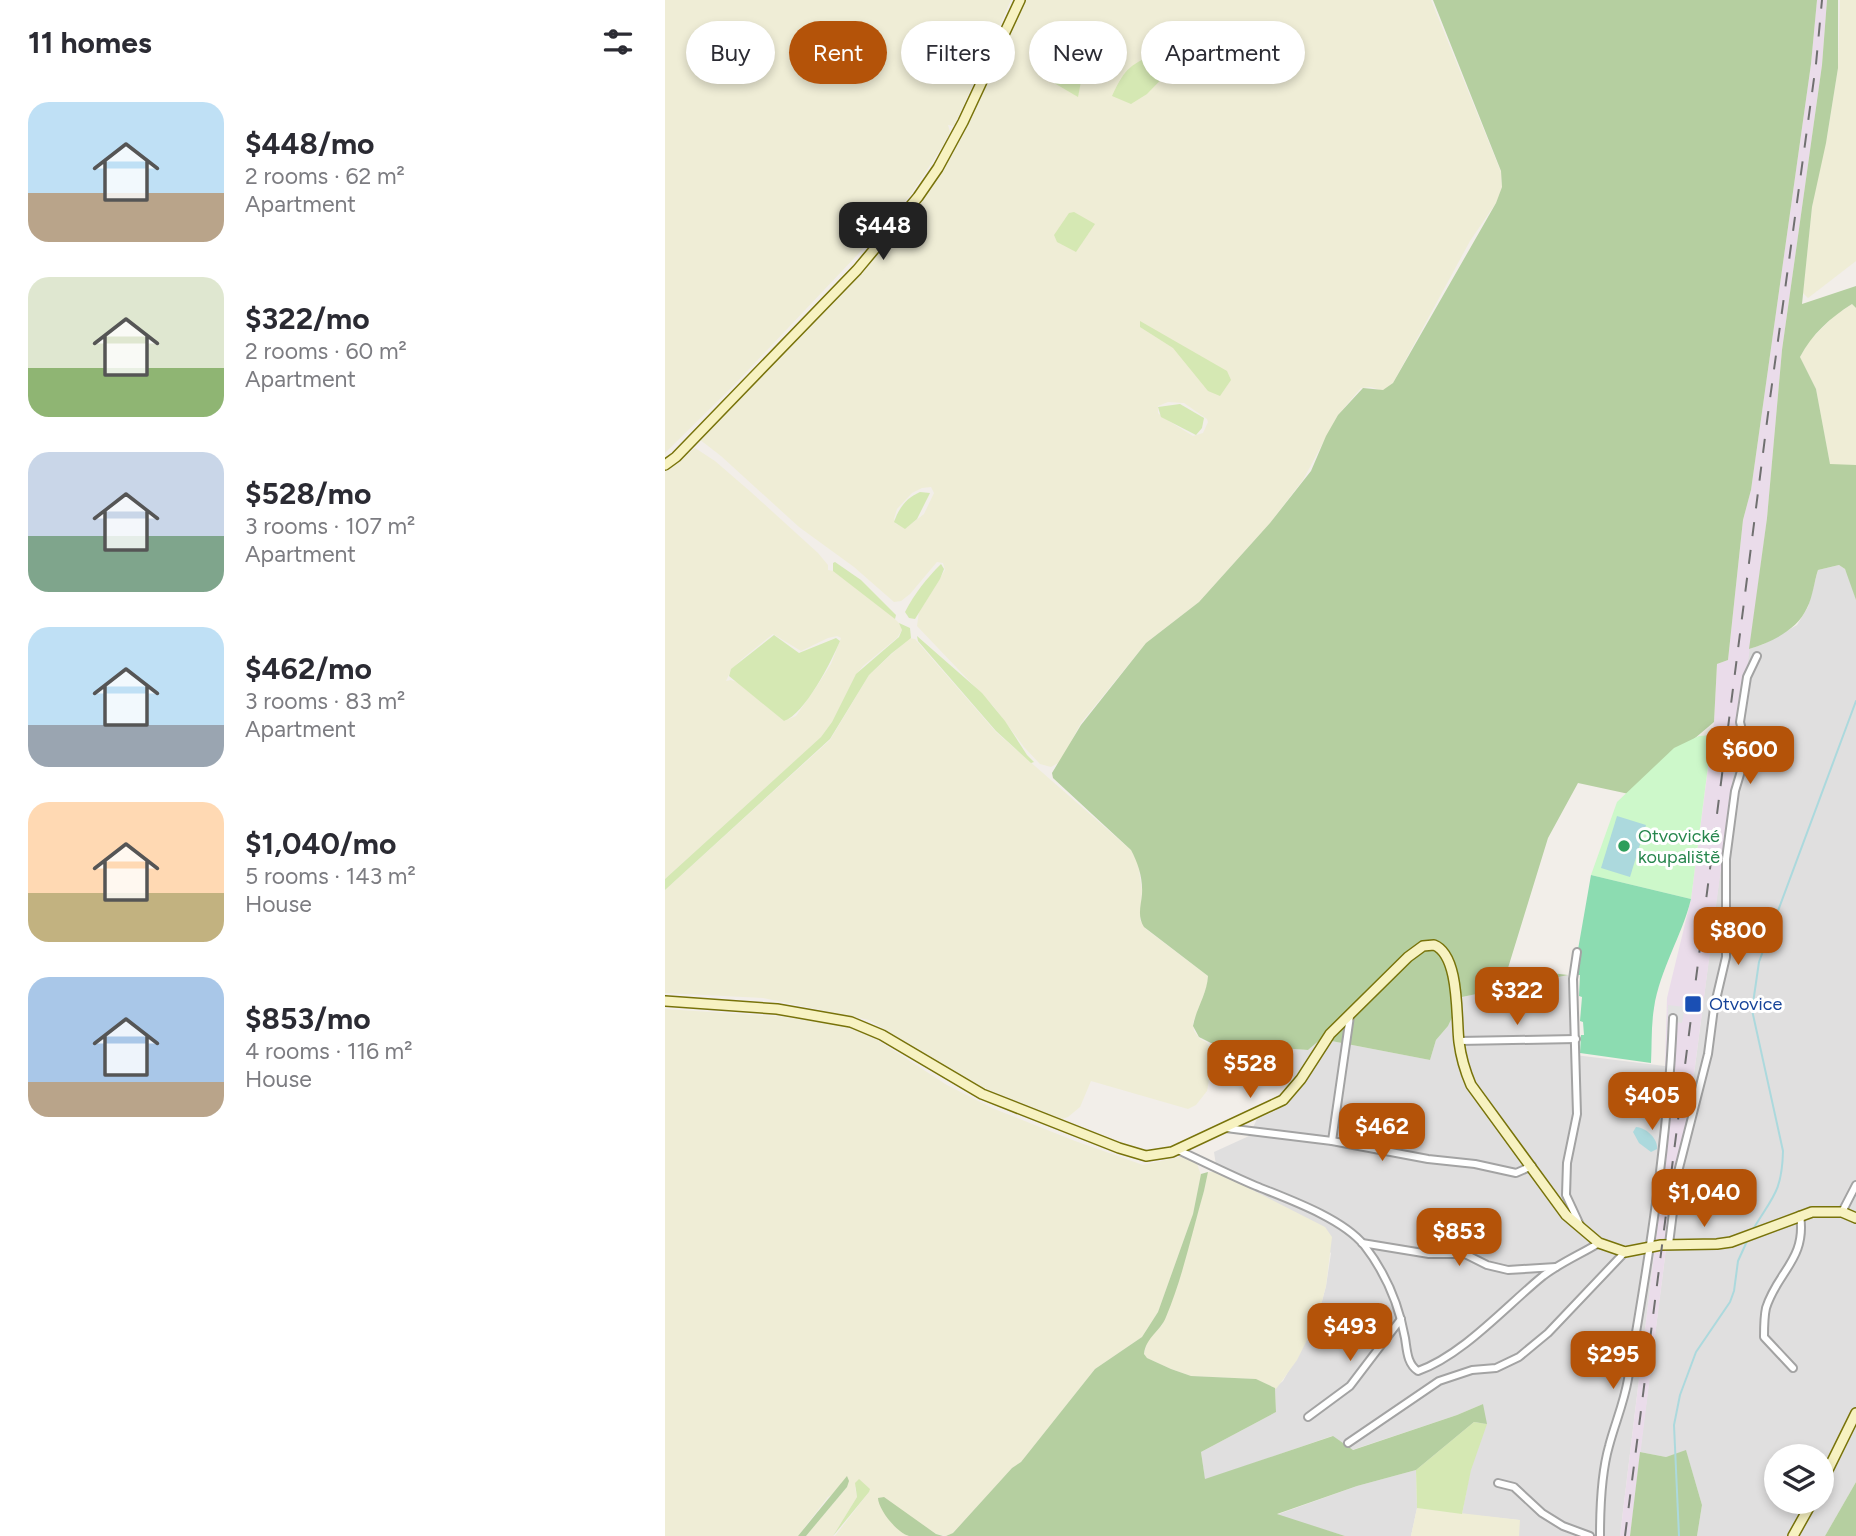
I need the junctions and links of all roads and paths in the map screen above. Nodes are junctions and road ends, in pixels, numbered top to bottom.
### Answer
1 (1020, 0) edge
2 (665, 465) edge
3 (1757, 656) dead end
4 (1577, 952) dead end
5 (665, 1001) edge
6 (1350, 1014) junction
7 (1673, 1018) dead end
8 (1576, 1039) junction
9 (1459, 1041) junction
10 (1226, 1128) junction
11 (1332, 1141) junction
12 (1178, 1150) junction
13 (1532, 1167) junction
14 (1856, 1185) edge
15 (1842, 1212) junction
16 (1800, 1215) junction
17 (1856, 1218) edge
18 (1581, 1227) junction
19 (1362, 1243) junction
20 (1599, 1243) junction
21 (1669, 1244) junction
22 (1651, 1247) junction
23 (1625, 1252) junction
24 (1557, 1268) junction
25 (1401, 1319) junction
26 (1793, 1368) dead end
27 (1856, 1412) edge
28 (1308, 1417) dead end
29 (1348, 1443) dead end
30 (1834, 1457) edge
31 (1498, 1482) dead end
32 (1805, 1514) edge
33 (1590, 1536) edge
34 (1600, 1536) edge
35 (1793, 1536) edge

1 - 2 street
3 - 21 street
4 - 8 street
5 - 12 street
6 - 9 street
6 - 10 street
6 - 11 street
7 - 22 street
8 - 9 street
8 - 18 street
9 - 13 street
10 - 11 street
10 - 12 street
11 - 13 street
12 - 19 street
13 - 18 street
14 - 15 street
15 - 16 street
15 - 17 street
16 - 21 street
16 - 26 street
18 - 20 street
19 - 24 street
19 - 25 street
20 - 23 street
20 - 24 street
21 - 22 street
22 - 23 street
22 - 34 street
23 - 29 street
24 - 25 street
25 - 28 street
27 - 30 street
31 - 33 street
32 - 35 street

